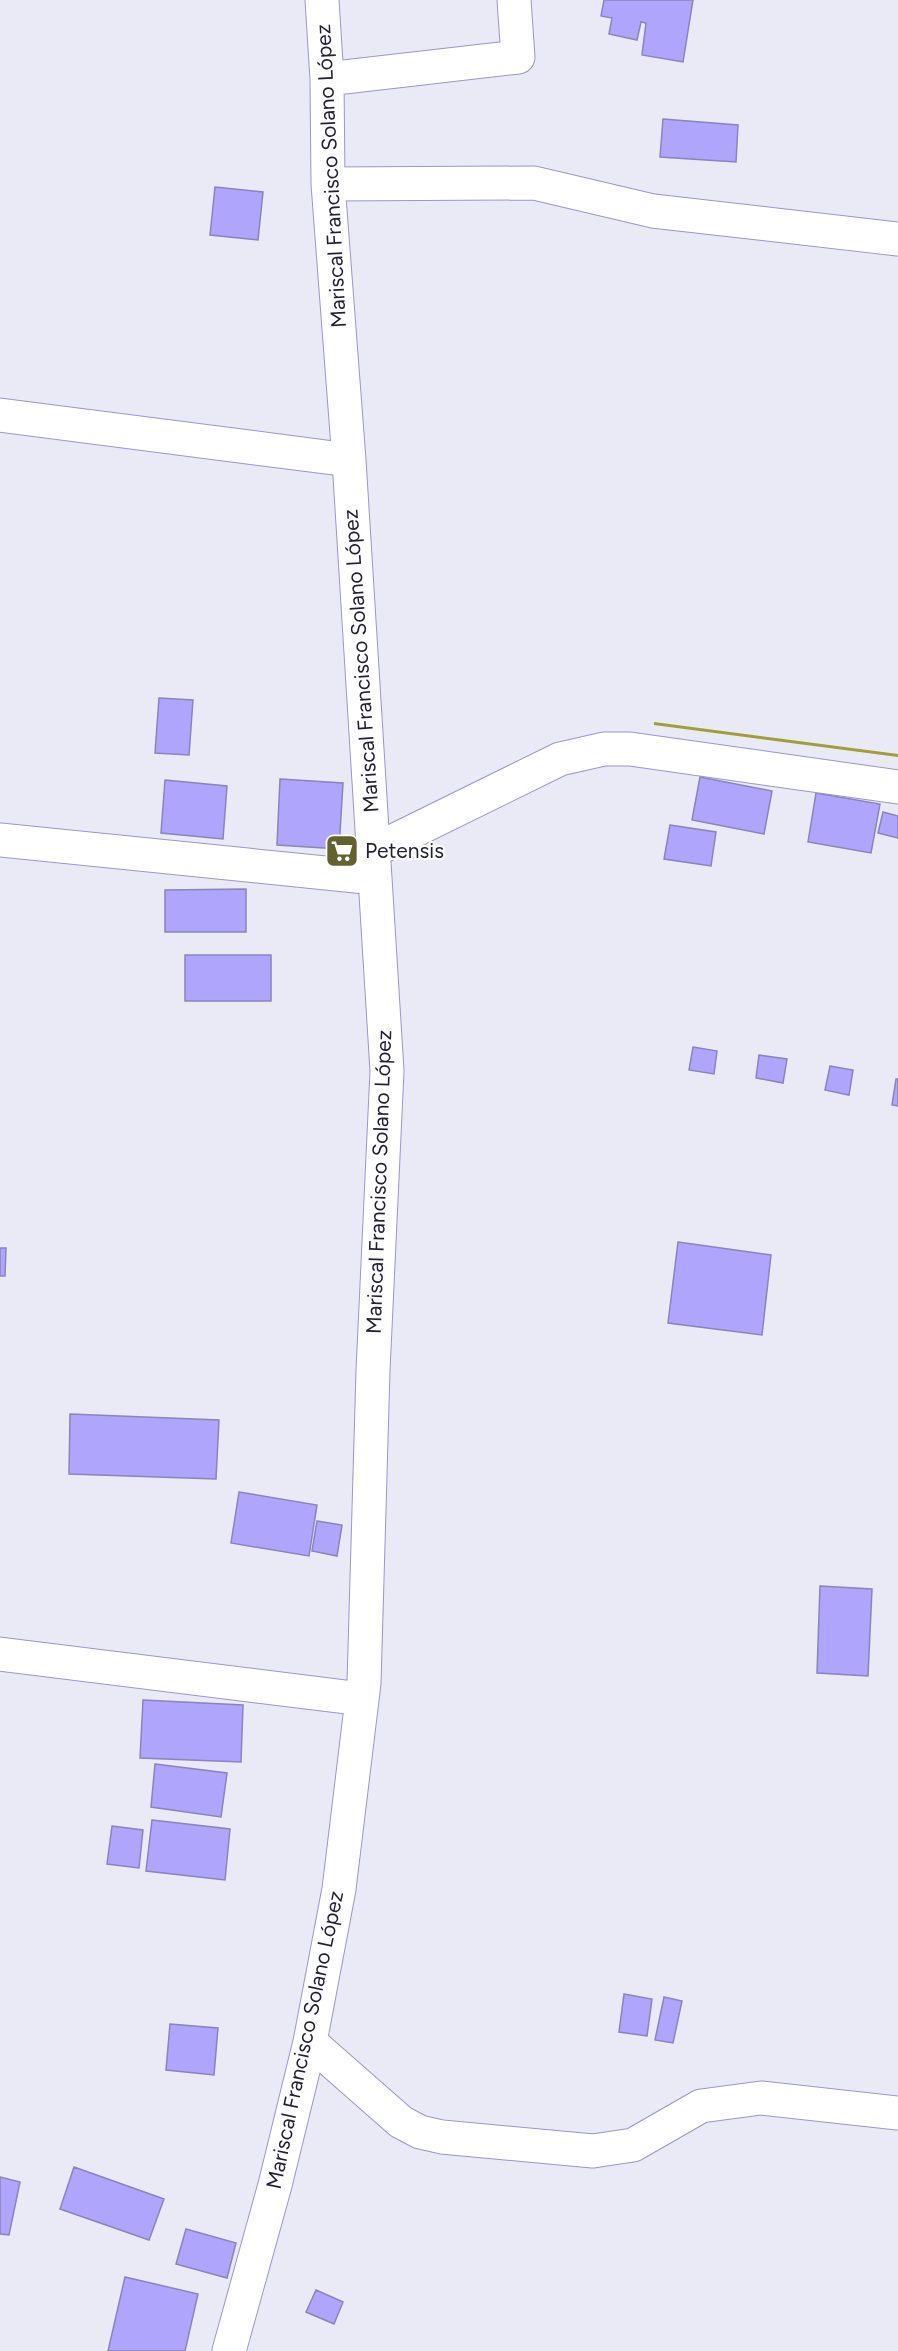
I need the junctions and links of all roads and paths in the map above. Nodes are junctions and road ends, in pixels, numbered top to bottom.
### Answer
1 (322, 0) edge
2 (514, 0) edge
3 (327, 79) junction
4 (328, 184) junction
5 (898, 239) edge
6 (0, 415) edge
7 (349, 460) junction
8 (898, 787) edge
9 (0, 840) edge
10 (374, 865) junction
11 (0, 1654) edge
12 (362, 1699) junction
13 (310, 2042) junction
14 (898, 2113) edge
15 (229, 2351) edge

1 - 3 street, Mariscal Francisco Solano López
2 - 3 street
3 - 4 street, Mariscal Francisco Solano López
4 - 5 street
4 - 7 street, Mariscal Francisco Solano López
6 - 7 street
7 - 10 street, Mariscal Francisco Solano López
8 - 10 street
9 - 10 street
10 - 12 street, Mariscal Francisco Solano López
11 - 12 street
12 - 13 street, Mariscal Francisco Solano López
13 - 14 street
13 - 15 street, Mariscal Francisco Solano López

